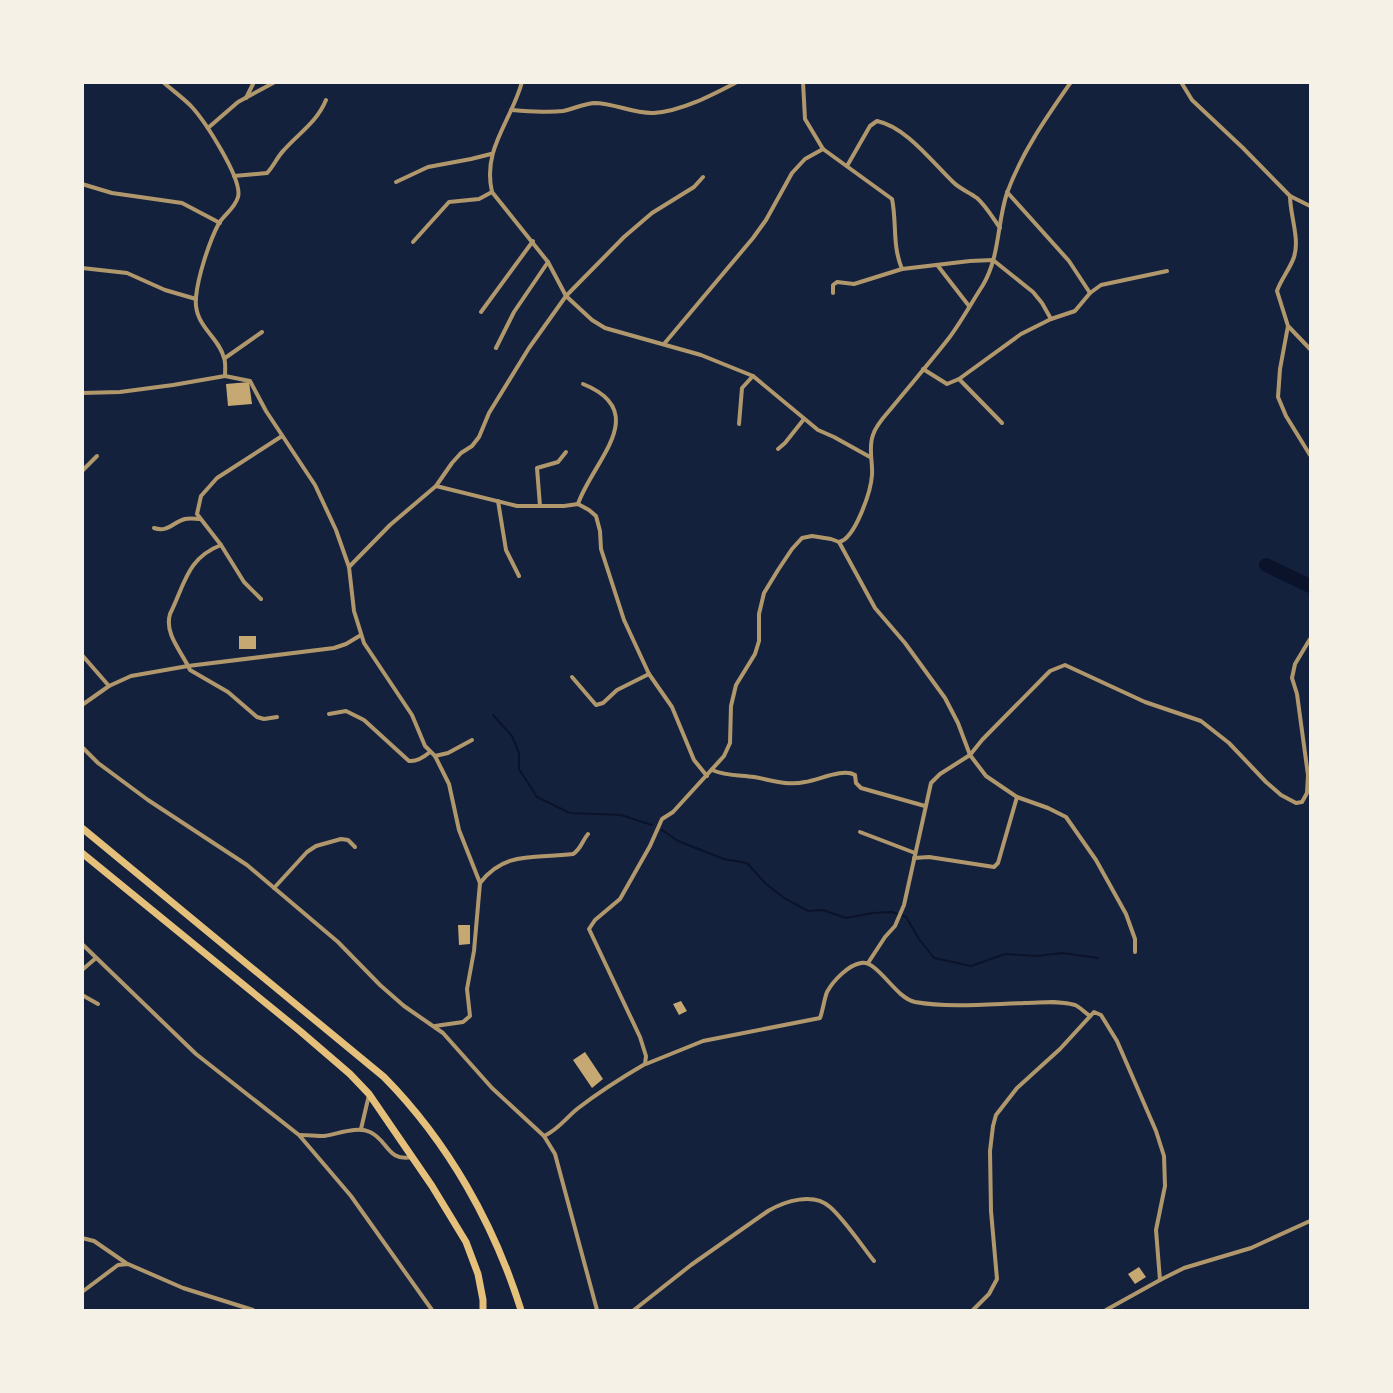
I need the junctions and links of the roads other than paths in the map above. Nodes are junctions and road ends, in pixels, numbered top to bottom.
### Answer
1 (163, 82) edge
2 (254, 82) edge
3 (275, 82) edge
4 (522, 82) edge
5 (737, 82) edge
6 (803, 82) edge
7 (1071, 82) edge
8 (1180, 82) edge
9 (245, 99) junction
10 (326, 100) dead end
11 (511, 110) junction
12 (208, 128) junction
13 (824, 148) junction
14 (491, 154) junction
15 (847, 166) junction
16 (234, 176) junction
17 (703, 177) dead end
18 (396, 182) dead end
19 (82, 184) edge
20 (492, 192) junction
21 (1007, 192) junction
22 (1290, 196) junction
23 (1311, 206) edge
24 (220, 223) junction
25 (1000, 228) junction
26 (533, 241) junction
27 (413, 242) dead end
28 (993, 260) junction
29 (548, 262) junction
30 (938, 265) junction
31 (82, 268) edge
32 (902, 269) junction
33 (1167, 271) dead end
34 (833, 293) dead end
35 (1090, 293) junction
36 (566, 296) junction
37 (196, 298) junction
38 (969, 306) junction
39 (481, 312) dead end
40 (1051, 320) junction
41 (1288, 326) junction
42 (262, 332) dead end
43 (664, 345) junction
44 (496, 348) dead end
45 (1311, 349) edge
46 (225, 358) junction
47 (923, 369) junction
48 (225, 376) junction
49 (753, 376) junction
50 (959, 379) junction
51 (583, 384) dead end
52 (82, 393) edge
53 (804, 419) junction
54 (739, 423) dead end
55 (1002, 423) dead end
56 (282, 436) junction
57 (778, 449) dead end
58 (566, 452) dead end
59 (1311, 455) edge
60 (97, 456) dead end
61 (870, 457) junction
62 (82, 471) edge
63 (436, 486) junction
64 (498, 501) junction
65 (578, 504) junction
66 (540, 506) junction
67 (201, 519) junction
68 (154, 528) dead end
69 (839, 542) junction
70 (221, 545) junction
71 (349, 567) junction
72 (519, 576) dead end
73 (261, 599) dead end
74 (361, 635) junction
75 (1311, 639) edge
76 (82, 654) edge
77 (188, 666) junction
78 (649, 674) junction
79 (572, 677) dead end
80 (110, 686) junction
81 (82, 705) edge
82 (329, 714) dead end
83 (277, 717) dead end
84 (472, 740) dead end
85 (82, 747) edge
86 (430, 752) junction
87 (435, 756) junction
88 (970, 756) junction
89 (712, 770) junction
90 (707, 776) junction
91 (1017, 797) junction
92 (925, 806) junction
93 (82, 828) edge
94 (860, 832) dead end
95 (588, 834) dead end
96 (355, 847) dead end
97 (82, 853) edge
98 (915, 856) junction
99 (480, 883) junction
100 (274, 888) junction
101 (82, 944) edge
102 (1135, 952) dead end
103 (96, 958) junction
104 (868, 963) junction
105 (82, 970) edge
106 (82, 995) edge
107 (98, 1004) dead end
108 (1090, 1016) junction
109 (434, 1026) junction
110 (645, 1064) junction
111 (369, 1094) junction
112 (361, 1129) junction
113 (299, 1135) junction
114 (544, 1136) junction
115 (412, 1156) junction
116 (1311, 1221) edge
117 (82, 1238) edge
118 (874, 1261) dead end
119 (128, 1264) junction
120 (1160, 1280) junction
121 (82, 1292) edge
122 (1109, 1310) edge
123 (253, 1311) edge
124 (432, 1311) edge
125 (483, 1311) edge
126 (521, 1311) edge
127 (597, 1311) edge
128 (634, 1311) edge
129 (973, 1311) edge

1 - 12 street
2 - 9 street
3 - 9 street
4 - 11 street
5 - 11 street
6 - 13 street
7 - 21 street
8 - 22 street
9 - 12 street
10 - 16 street
11 - 14 street
12 - 16 street
13 - 15 street
13 - 43 street
14 - 18 street
14 - 20 street
15 - 25 street
15 - 32 street
16 - 24 street
17 - 36 street
19 - 24 street
20 - 26 street
20 - 27 street
21 - 25 street
21 - 35 street
22 - 23 street
22 - 41 street
24 - 37 street
25 - 28 street
26 - 29 street
26 - 39 street
28 - 30 street
28 - 38 street
28 - 40 street
29 - 36 street
29 - 44 street
30 - 32 street
30 - 38 street
31 - 37 street
32 - 34 street
33 - 35 street
35 - 40 street
36 - 43 street
36 - 63 street
37 - 46 street
38 - 47 street
40 - 50 street
41 - 45 street
41 - 59 street
42 - 46 street
43 - 49 street
46 - 48 street
47 - 50 street
47 - 61 street
48 - 52 street
48 - 56 street
49 - 53 street
49 - 54 street
50 - 55 street
51 - 65 street
53 - 57 street
53 - 61 street
56 - 67 street
56 - 71 street
58 - 66 street
60 - 62 street
61 - 69 street
63 - 64 street
63 - 71 street
64 - 66 street
64 - 72 street
65 - 66 street
65 - 78 street
67 - 68 street
67 - 70 street
69 - 88 street
69 - 89 street
70 - 73 street
70 - 77 street
71 - 74 street
74 - 77 street
74 - 86 street
75 - 88 street
76 - 80 street
77 - 80 street
77 - 83 street
78 - 79 street
78 - 90 street
80 - 81 street
82 - 86 street
84 - 87 street
85 - 100 street
86 - 87 street
87 - 99 street
88 - 91 street
88 - 92 street
89 - 90 street
89 - 92 street
90 - 110 street
91 - 98 street
91 - 102 street
92 - 98 street
93 - 126 highway
94 - 98 street
95 - 99 street
96 - 100 street
97 - 111 highway
98 - 104 street
99 - 109 street
100 - 109 street
101 - 103 street
103 - 105 street
103 - 113 street
104 - 108 street
104 - 110 street
106 - 107 street
108 - 120 street
108 - 129 street
109 - 114 street
110 - 114 street
111 - 112 street
111 - 115 highway
112 - 113 street
112 - 115 street
113 - 124 street
114 - 127 street
115 - 125 highway
116 - 120 street
117 - 119 street
118 - 128 street
119 - 121 street
119 - 123 street
120 - 122 street

